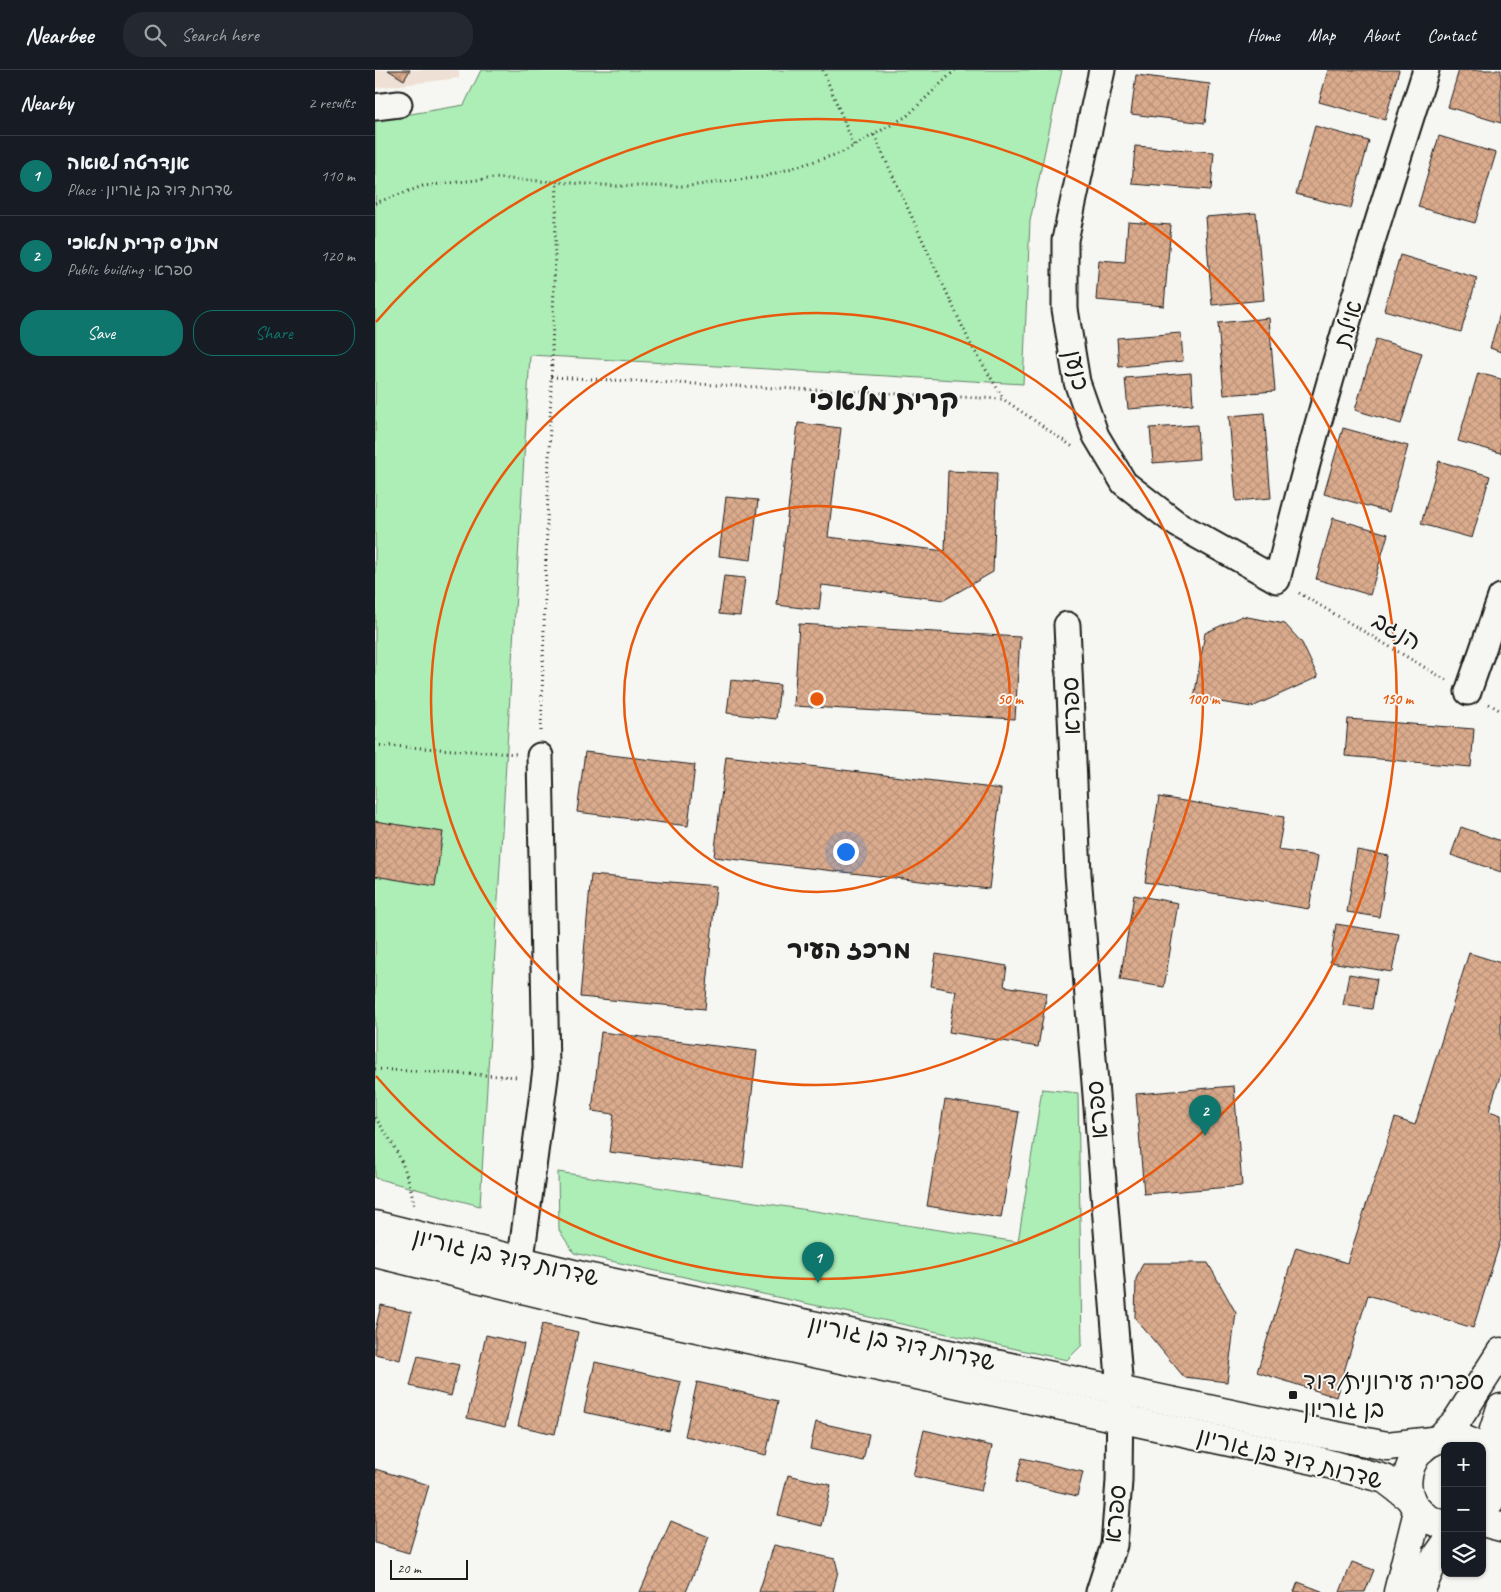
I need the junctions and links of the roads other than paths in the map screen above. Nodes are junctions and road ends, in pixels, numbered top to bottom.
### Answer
1 (1102, 70) edge
2 (1426, 70) edge
3 (399, 104) dead end
4 (375, 107) edge
5 (1277, 580) joint
6 (1501, 597) edge
7 (1067, 625) dead end
8 (1468, 692) road end
9 (540, 756) road end
10 (375, 1225) edge
11 (375, 1253) edge
12 (519, 1260) junction
13 (517, 1288) junction
14 (1501, 1352) edge
15 (1120, 1390) junction
16 (1501, 1408) edge
17 (1120, 1420) junction
18 (1436, 1440) junction
19 (1489, 1464) edge
20 (1414, 1504) junction
21 (1486, 1508) edge
22 (1486, 1523) edge
23 (1441, 1524) edge
24 (1501, 1527) edge
25 (1441, 1551) edge
26 (1099, 1592) edge
27 (1398, 1592) edge
28 (1420, 1592) edge

1 - 5 street, כנען
2 - 5 street, אילת
3 - 4 street
6 - 8 street
7 - 15 street, ספרא
9 - 12 street
10 - 12 street, שדרות דוד בן גוריון
11 - 13 street, שדרות דוד בן גוריון
12 - 13 street
12 - 15 street, שדרות דוד בן גוריון
13 - 17 street, שדרות דוד בן גוריון
14 - 18 street
15 - 17 street, ספרא
15 - 18 street, שדרות דוד בן גוריון
16 - 19 street
17 - 20 street, שדרות דוד בן גוריון
17 - 26 street, ספרא
18 - 19 street, שדרות דוד בן גוריון
18 - 20 street
19 - 21 street
20 - 23 street, שדרות דוד בן גוריון
20 - 27 street
22 - 24 street
25 - 28 street

